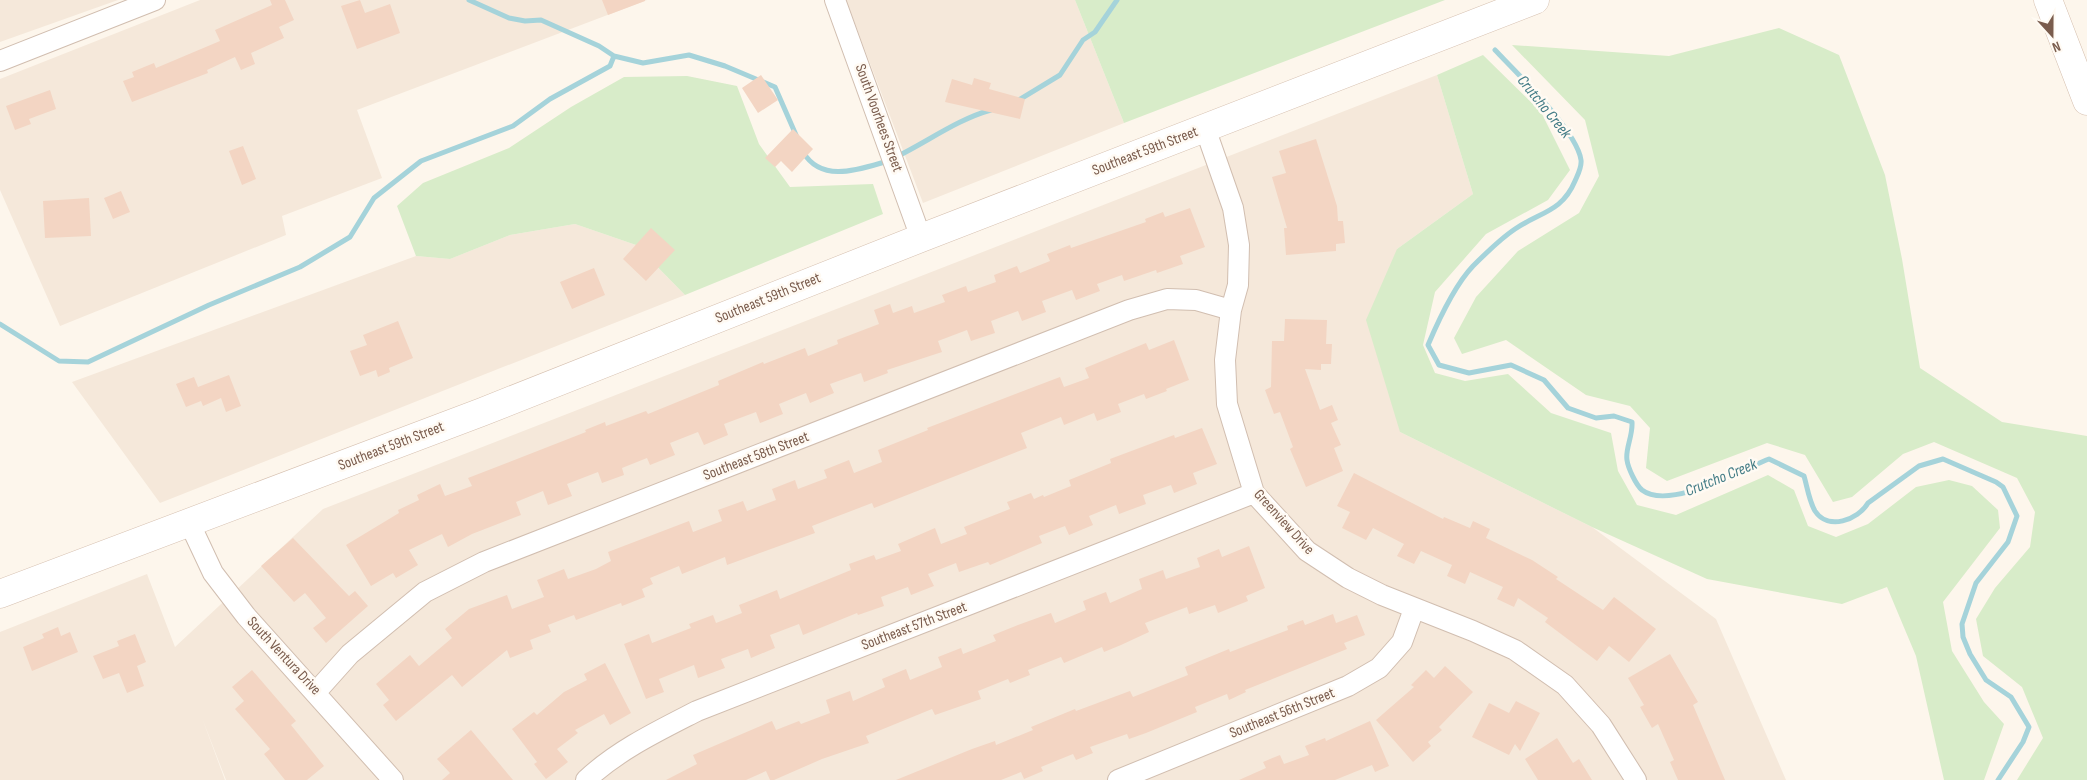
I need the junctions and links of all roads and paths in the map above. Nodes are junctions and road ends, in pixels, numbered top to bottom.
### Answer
1 (155, 0) edge
2 (835, 0) edge
3 (1535, 0) edge
4 (2048, 0) edge
5 (0, 61) edge
6 (2087, 101) edge
7 (1204, 128) junction
8 (921, 238) junction
9 (1231, 310) junction
10 (1254, 493) junction
11 (189, 522) junction
12 (0, 594) edge
13 (1414, 609) junction
14 (316, 692) junction
15 (394, 780) edge
16 (586, 780) edge
17 (1118, 780) edge
18 (1636, 780) edge

1 - 5 street
2 - 8 street, South Voorhees Street
3 - 7 main road, Southeast 59th Street
4 - 6 main road
7 - 8 main road, Southeast 59th Street
7 - 9 street, Greenview Drive
8 - 11 main road, Southeast 59th Street
9 - 10 street, Greenview Drive
9 - 14 street, Southeast 58th Street
10 - 13 street, Greenview Drive
10 - 16 street, Southeast 57th Street
11 - 12 main road, Southeast 59th Street
11 - 14 street, South Ventura Drive
13 - 17 street, Southeast 56th Street
13 - 18 street, Greenview Drive
14 - 15 street, South Ventura Drive

